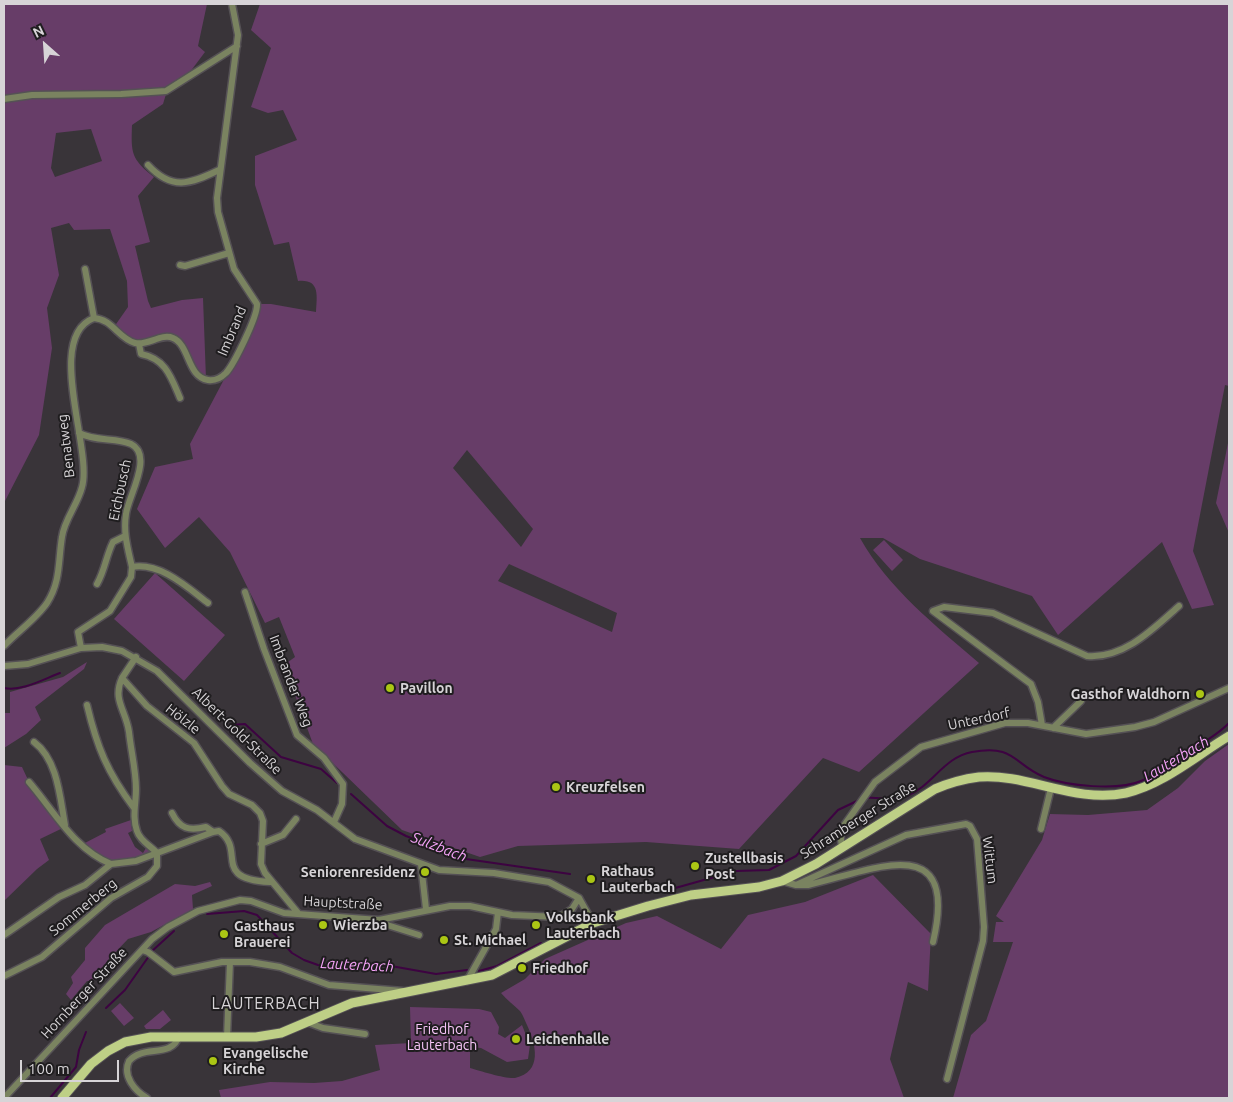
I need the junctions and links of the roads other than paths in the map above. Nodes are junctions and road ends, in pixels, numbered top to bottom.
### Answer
1 (232, 4) edge
2 (237, 46) junction
3 (4, 99) edge
4 (148, 165) dead end
5 (219, 170) junction
6 (229, 253) junction
7 (180, 265) dead end
8 (85, 269) dead end
9 (94, 318) junction
10 (139, 344) junction
11 (180, 398) dead end
12 (79, 433) junction
13 (125, 536) junction
14 (132, 567) junction
15 (97, 584) dead end
16 (245, 592) dead end
17 (208, 603) dead end
18 (1179, 606) dead end
19 (4, 646) edge
20 (81, 648) junction
21 (136, 657) junction
22 (4, 666) edge
23 (122, 678) junction
24 (1229, 688) edge
25 (1081, 702) dead end
26 (87, 705) dead end
27 (1042, 725) junction
28 (1053, 728) junction
29 (1229, 736) edge
30 (34, 742) dead end
31 (29, 782) dead end
32 (1051, 788) junction
33 (134, 808) junction
34 (172, 813) dead end
35 (296, 819) dead end
36 (334, 822) junction
37 (65, 827) junction
38 (1041, 829) dead end
39 (213, 832) junction
40 (261, 844) junction
41 (842, 848) junction
42 (157, 853) junction
43 (112, 864) junction
44 (421, 864) junction
45 (782, 881) junction
46 (270, 882) junction
47 (796, 885) junction
48 (578, 898) junction
49 (426, 909) junction
50 (298, 912) junction
51 (498, 912) junction
52 (379, 920) junction
53 (593, 923) junction
54 (4, 935) edge
55 (419, 935) dead end
56 (933, 942) dead end
57 (145, 951) junction
58 (230, 962) junction
59 (4, 976) edge
60 (467, 981) junction
61 (410, 991) junction
62 (307, 1022) junction
63 (365, 1034) dead end
64 (178, 1036) junction
65 (227, 1037) junction
66 (946, 1080) dead end
67 (4, 1098) edge
68 (62, 1098) edge
69 (147, 1098) edge

1 - 2 street, Imbrand
2 - 3 street
2 - 5 street, Imbrand
4 - 5 street
5 - 6 street, Imbrand
6 - 7 street
6 - 10 street, Imbrand
8 - 9 street
9 - 10 street
9 - 12 street, Benatweg
10 - 11 street
12 - 13 street, Eichbusch
12 - 19 street, Benatweg
13 - 14 street, Eichbusch
13 - 15 street
14 - 17 street
14 - 20 street
16 - 36 street, Imbrander Weg
18 - 27 street
20 - 21 street
20 - 22 street
21 - 23 street
21 - 36 street, Albert-Gold-Straße
23 - 33 street
23 - 40 street, Hölzle
24 - 28 street, Unterdorf
25 - 28 street
26 - 33 street
27 - 28 street, Unterdorf
27 - 41 street, Unterdorf
29 - 32 main road, Schramberger Straße
30 - 37 street
31 - 37 street
32 - 38 street
32 - 41 main road, Schramberger Straße
33 - 42 street
34 - 39 street
35 - 40 street
36 - 44 street, Albert-Gold-Straße
37 - 43 street
39 - 42 street
39 - 46 street
40 - 46 street, Hölzle
41 - 45 main road, Schramberger Straße
42 - 43 street
42 - 59 street, Sommerberg
43 - 54 street
44 - 48 street, Albert-Gold-Straße
44 - 49 street
45 - 47 street
45 - 53 main road, Schramberger Straße
46 - 50 street, Hölzle
47 - 56 street
47 - 66 street, Wittum
48 - 51 street, Hauptstraße
48 - 53 street, Albert-Gold-Straße
49 - 51 street, Hauptstraße
49 - 52 street, Hauptstraße
50 - 52 street, Hauptstraße
50 - 57 street, Hauptstraße
51 - 60 street
52 - 55 street
53 - 60 main road, Schramberger Straße
57 - 58 street
57 - 67 street, Hornberger Straße
58 - 61 street
58 - 65 street
60 - 61 main road, Schramberger Straße
61 - 62 main road, Schramberger Straße
62 - 63 street
62 - 65 main road, Schramberger Straße
64 - 65 main road, Schramberger Straße
64 - 68 main road, Schramberger Straße
64 - 69 street

